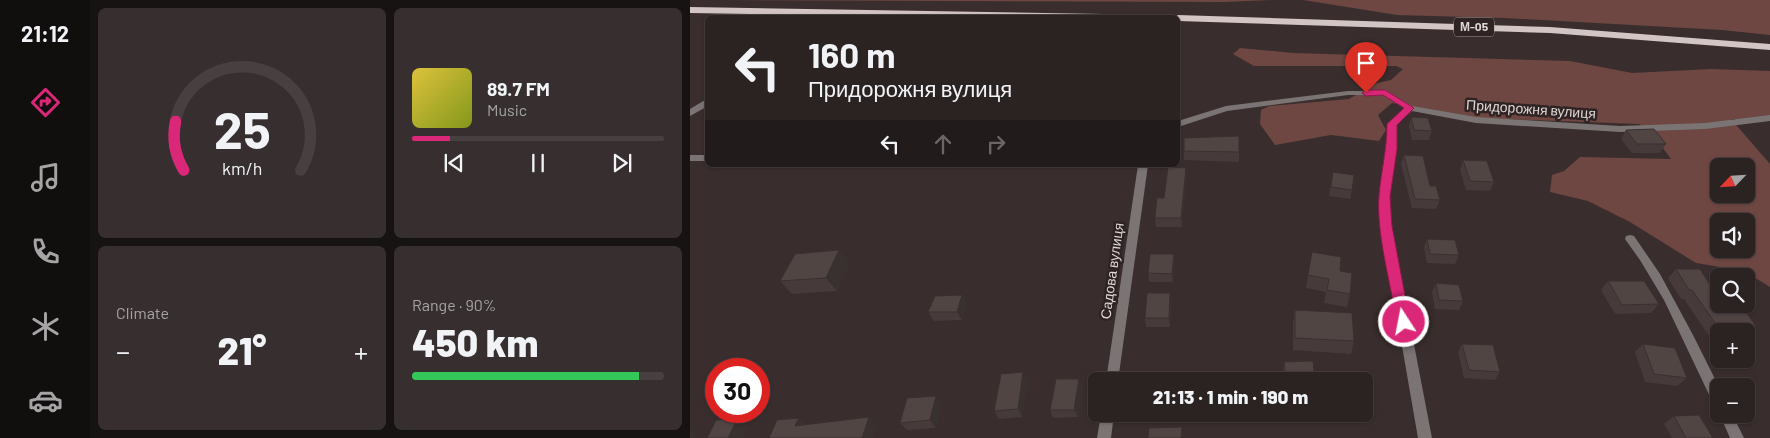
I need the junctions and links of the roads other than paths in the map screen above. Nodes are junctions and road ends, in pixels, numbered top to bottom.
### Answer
1 (690, 10) edge
2 (984, 15) edge
3 (690, 18) edge
4 (705, 18) edge
5 (1180, 18) edge
6 (1180, 27) edge
7 (1770, 47) edge
8 (1770, 55) edge
9 (705, 104) edge
10 (1410, 108) junction
11 (690, 113) edge
12 (1770, 118) edge
13 (1180, 123) edge
14 (690, 158) edge
15 (705, 158) edge
16 (1144, 167) edge
17 (1630, 239) dead end
18 (1113, 372) edge
19 (1710, 384) edge
20 (1107, 422) edge
21 (1730, 423) edge
22 (1104, 438) edge
23 (1425, 438) edge
24 (1737, 438) edge

1 - 2 highway
3 - 4 highway
5 - 7 highway, М-05
6 - 8 highway, М-05
9 - 11 street
10 - 12 street, Придорожня вулиця
10 - 13 street, Придорожня вулиця
10 - 23 street
14 - 15 street
16 - 18 street, Садова вулиця
17 - 19 street
20 - 22 street
21 - 24 street

